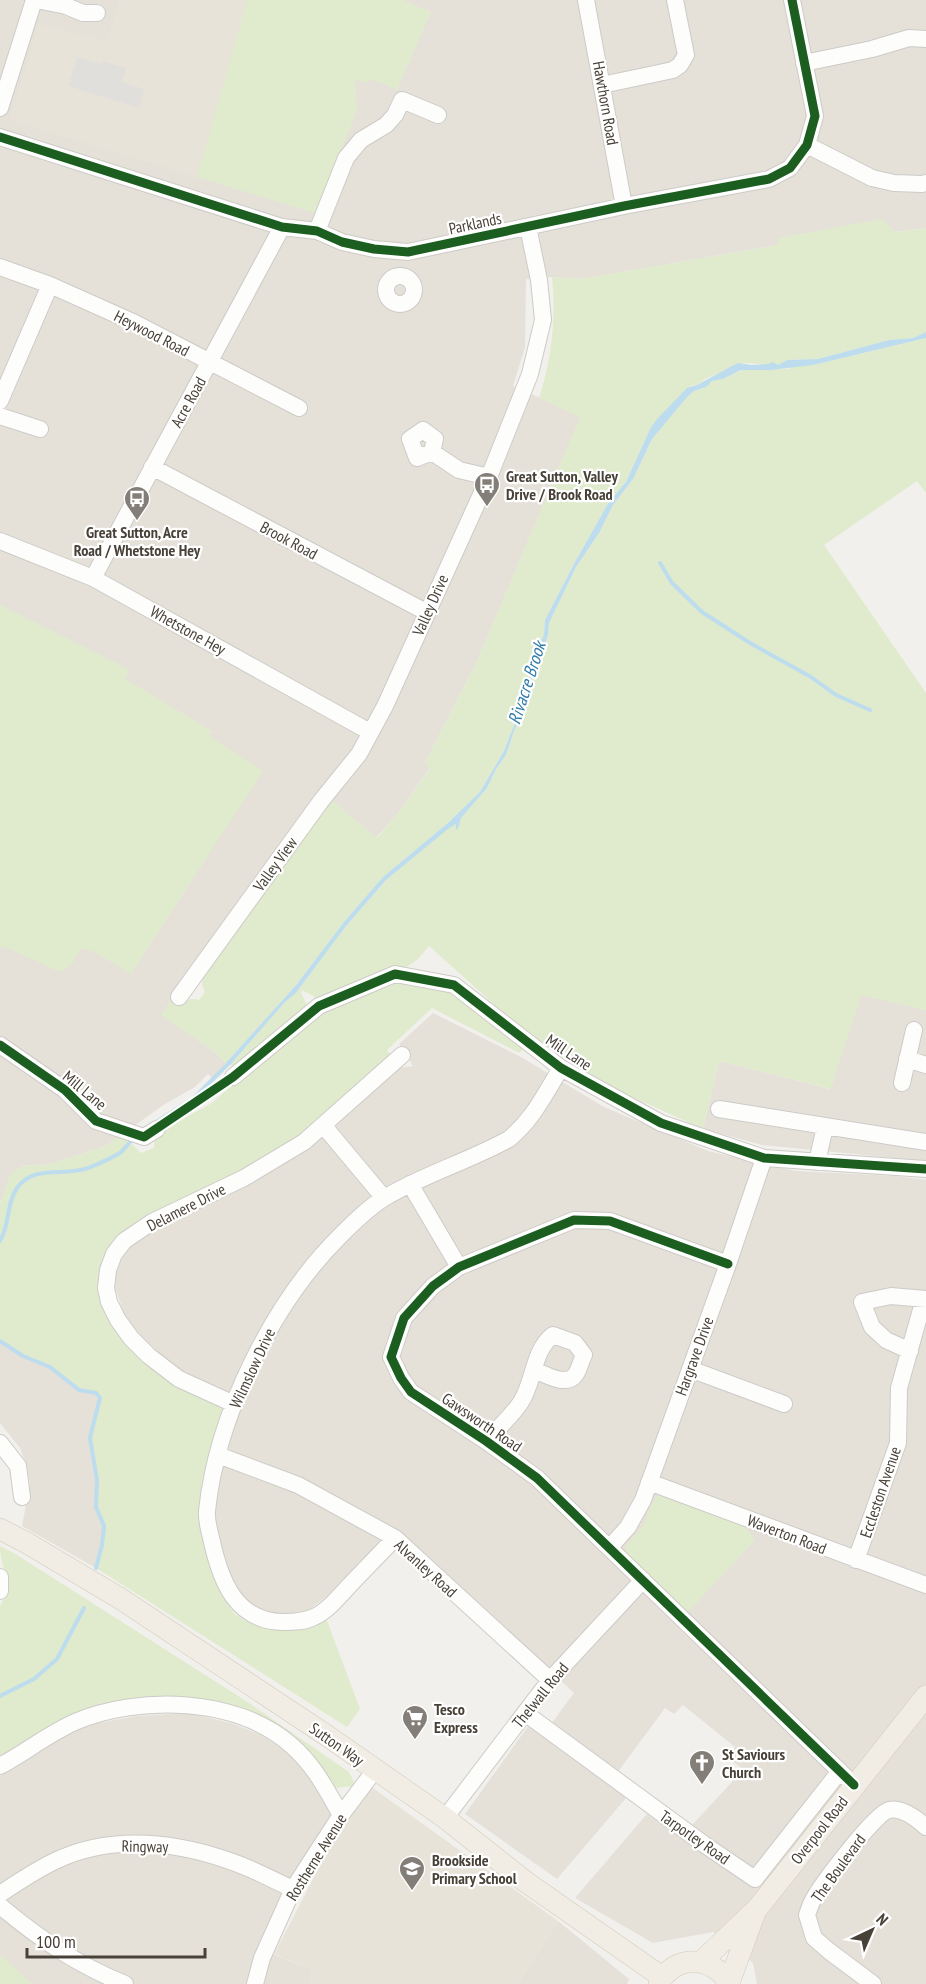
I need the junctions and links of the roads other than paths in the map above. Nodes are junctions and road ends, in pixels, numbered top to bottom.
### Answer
1 (35, 0) edge
2 (586, 0) edge
3 (675, 0) edge
4 (792, 0) edge
5 (97, 13) dead end
6 (926, 39) edge
7 (804, 63) junction
8 (603, 85) junction
9 (0, 108) edge
10 (438, 115) dead end
11 (0, 137) edge
12 (807, 145) junction
13 (926, 183) edge
14 (624, 206) junction
15 (282, 227) junction
16 (528, 228) junction
17 (316, 231) junction
18 (408, 252) junction
19 (0, 267) edge
20 (405, 277) dead end
21 (50, 285) junction
22 (209, 363) junction
23 (0, 401) edge
24 (299, 408) dead end
25 (0, 416) edge
26 (40, 429) dead end
27 (432, 452) dead end
28 (153, 467) junction
29 (489, 477) junction
30 (0, 541) edge
31 (93, 578) junction
32 (426, 612) junction
33 (370, 732) junction
34 (179, 997) dead end
35 (914, 1030) dead end
36 (0, 1045) edge
37 (402, 1055) dead end
38 (907, 1059) junction
39 (926, 1065) edge
40 (561, 1068) junction
41 (233, 1077) dead end
42 (902, 1083) dead end
43 (719, 1108) dead end
44 (322, 1125) junction
45 (825, 1127) junction
46 (157, 1129) dead end
47 (926, 1142) edge
48 (764, 1158) junction
49 (817, 1162) junction
50 (926, 1169) edge
51 (410, 1184) junction
52 (384, 1198) junction
53 (728, 1264) junction
54 (459, 1267) junction
55 (925, 1299) edge
56 (910, 1352) junction
57 (690, 1368) junction
58 (534, 1370) dead end
59 (234, 1404) junction
60 (784, 1404) dead end
61 (486, 1441) junction
62 (0, 1443) edge
63 (218, 1455) junction
64 (649, 1482) junction
65 (22, 1497) dead end
66 (0, 1529) edge
67 (395, 1538) junction
68 (610, 1547) junction
69 (856, 1560) junction
70 (0, 1577) edge
71 (643, 1580) junction
72 (926, 1585) edge
73 (0, 1591) edge
74 (550, 1680) junction
75 (926, 1696) edge
76 (525, 1713) junction
77 (0, 1766) edge
78 (375, 1770) junction
79 (847, 1778) junction
80 (341, 1815) junction
81 (445, 1818) junction
82 (926, 1827) edge
83 (293, 1889) junction
84 (0, 1894) edge
85 (0, 1906) edge
86 (757, 1909) junction
87 (702, 1961) junction
88 (660, 1980) edge
89 (729, 1983) edge
90 (125, 1984) edge
91 (255, 1984) edge
92 (873, 1984) edge

1 - 5 street
1 - 9 street
2 - 8 street, Hawthorn Road
3 - 8 street
4 - 7 street, Parklands
6 - 7 street
7 - 12 street, Parklands
8 - 14 street, Hawthorn Road
10 - 17 street
11 - 15 street, Parklands
12 - 13 street
12 - 14 street, Parklands
14 - 16 street, Parklands
15 - 17 street, Parklands
15 - 22 street, Acre Road
16 - 18 street, Parklands
16 - 29 street, Valley Drive
17 - 18 street, Parklands
18 - 20 street
19 - 21 street, Heywood Road
21 - 22 street, Heywood Road
21 - 23 street
22 - 24 street, Heywood Road
22 - 28 street, Acre Road
25 - 26 street
27 - 29 street
28 - 31 street, Acre Road
28 - 32 street, Brook Road
29 - 32 street, Valley Drive
30 - 31 street, Whetstone Hey
31 - 33 street, Whetstone Hey
32 - 33 street, Valley Drive
33 - 34 street, Valley View
35 - 38 street
36 - 46 street, Mill Lane
37 - 44 street, Delamere Drive
38 - 39 street
38 - 42 street
40 - 41 street, Mill Lane
40 - 48 street, Mill Lane
40 - 51 street, Wilmslow Drive
43 - 45 street
44 - 52 street
44 - 59 street, Delamere Drive
45 - 47 street
45 - 49 street
48 - 49 street, Mill Lane
48 - 53 street, Hargrave Drive
49 - 50 street, Mill Lane
51 - 52 street, Wilmslow Drive
51 - 54 street
52 - 59 street, Wilmslow Drive
53 - 54 street, Gawsworth Road
53 - 57 street, Hargrave Drive
54 - 61 street, Gawsworth Road
55 - 56 street, Eccleston Avenue
55 - 56 street, Eccleston Avenue
56 - 69 street, Eccleston Avenue
57 - 60 street
57 - 64 street, Hargrave Drive
58 - 61 street
59 - 63 street, Wilmslow Drive
61 - 68 street, Gawsworth Road
62 - 65 street
63 - 67 street, Alvanley Road
63 - 67 street, Wilmslow Drive
64 - 68 street, Hargrave Drive
64 - 69 street, Waverton Road
66 - 78 main road, Sutton Way
67 - 74 street, Alvanley Road
68 - 71 street, Gawsworth Road
69 - 72 street, Waverton Road
70 - 73 street
71 - 74 street, Thelwall Road
71 - 79 street, Gawsworth Road
74 - 76 street, Thelwall Road
75 - 79 main road, Overpool Road
76 - 79 street, Tarporley Road
76 - 81 street, Thelwall Road
77 - 80 street
78 - 80 street, Rostherne Avenue
78 - 81 main road, Sutton Way
79 - 86 main road, Overpool Road
80 - 83 street, Rostherne Avenue
81 - 88 main road, Sutton Way
82 - 92 street, The Boulevard
83 - 84 street, Ringway
83 - 91 street, Rostherne Avenue
85 - 90 street
86 - 87 main road, Overpool Road
86 - 89 main road, Overpool Road
87 - 88 main road
87 - 89 main road

